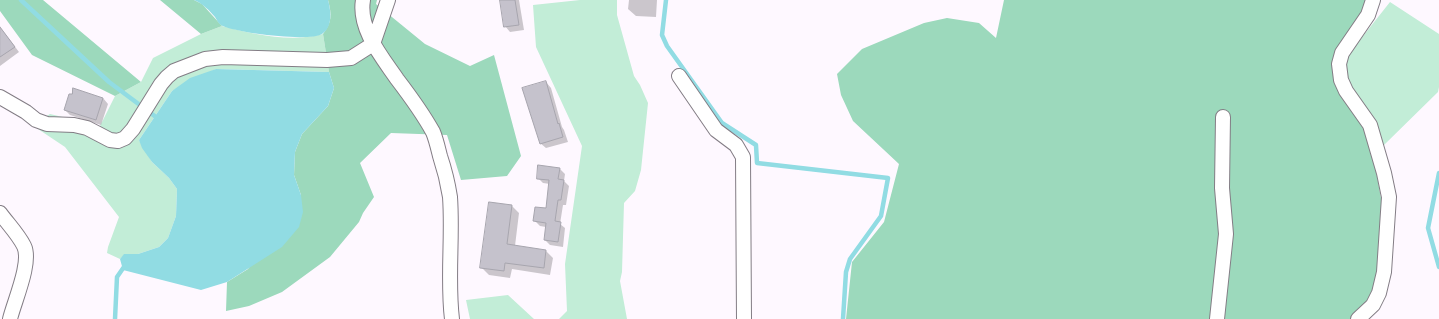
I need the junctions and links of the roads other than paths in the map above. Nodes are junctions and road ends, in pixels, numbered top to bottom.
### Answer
1 (363, 0) edge
2 (388, 0) edge
3 (1374, 0) edge
4 (373, 44) junction
5 (679, 76) dead end
6 (0, 97) edge
7 (1223, 117) dead end
8 (0, 213) edge
9 (10, 319) edge
10 (452, 319) edge
11 (744, 319) edge
12 (1217, 319) edge
13 (1358, 319) edge

1 - 4 street
2 - 4 street
3 - 13 street
4 - 6 street
4 - 10 street
5 - 11 street
7 - 12 street
8 - 9 street

